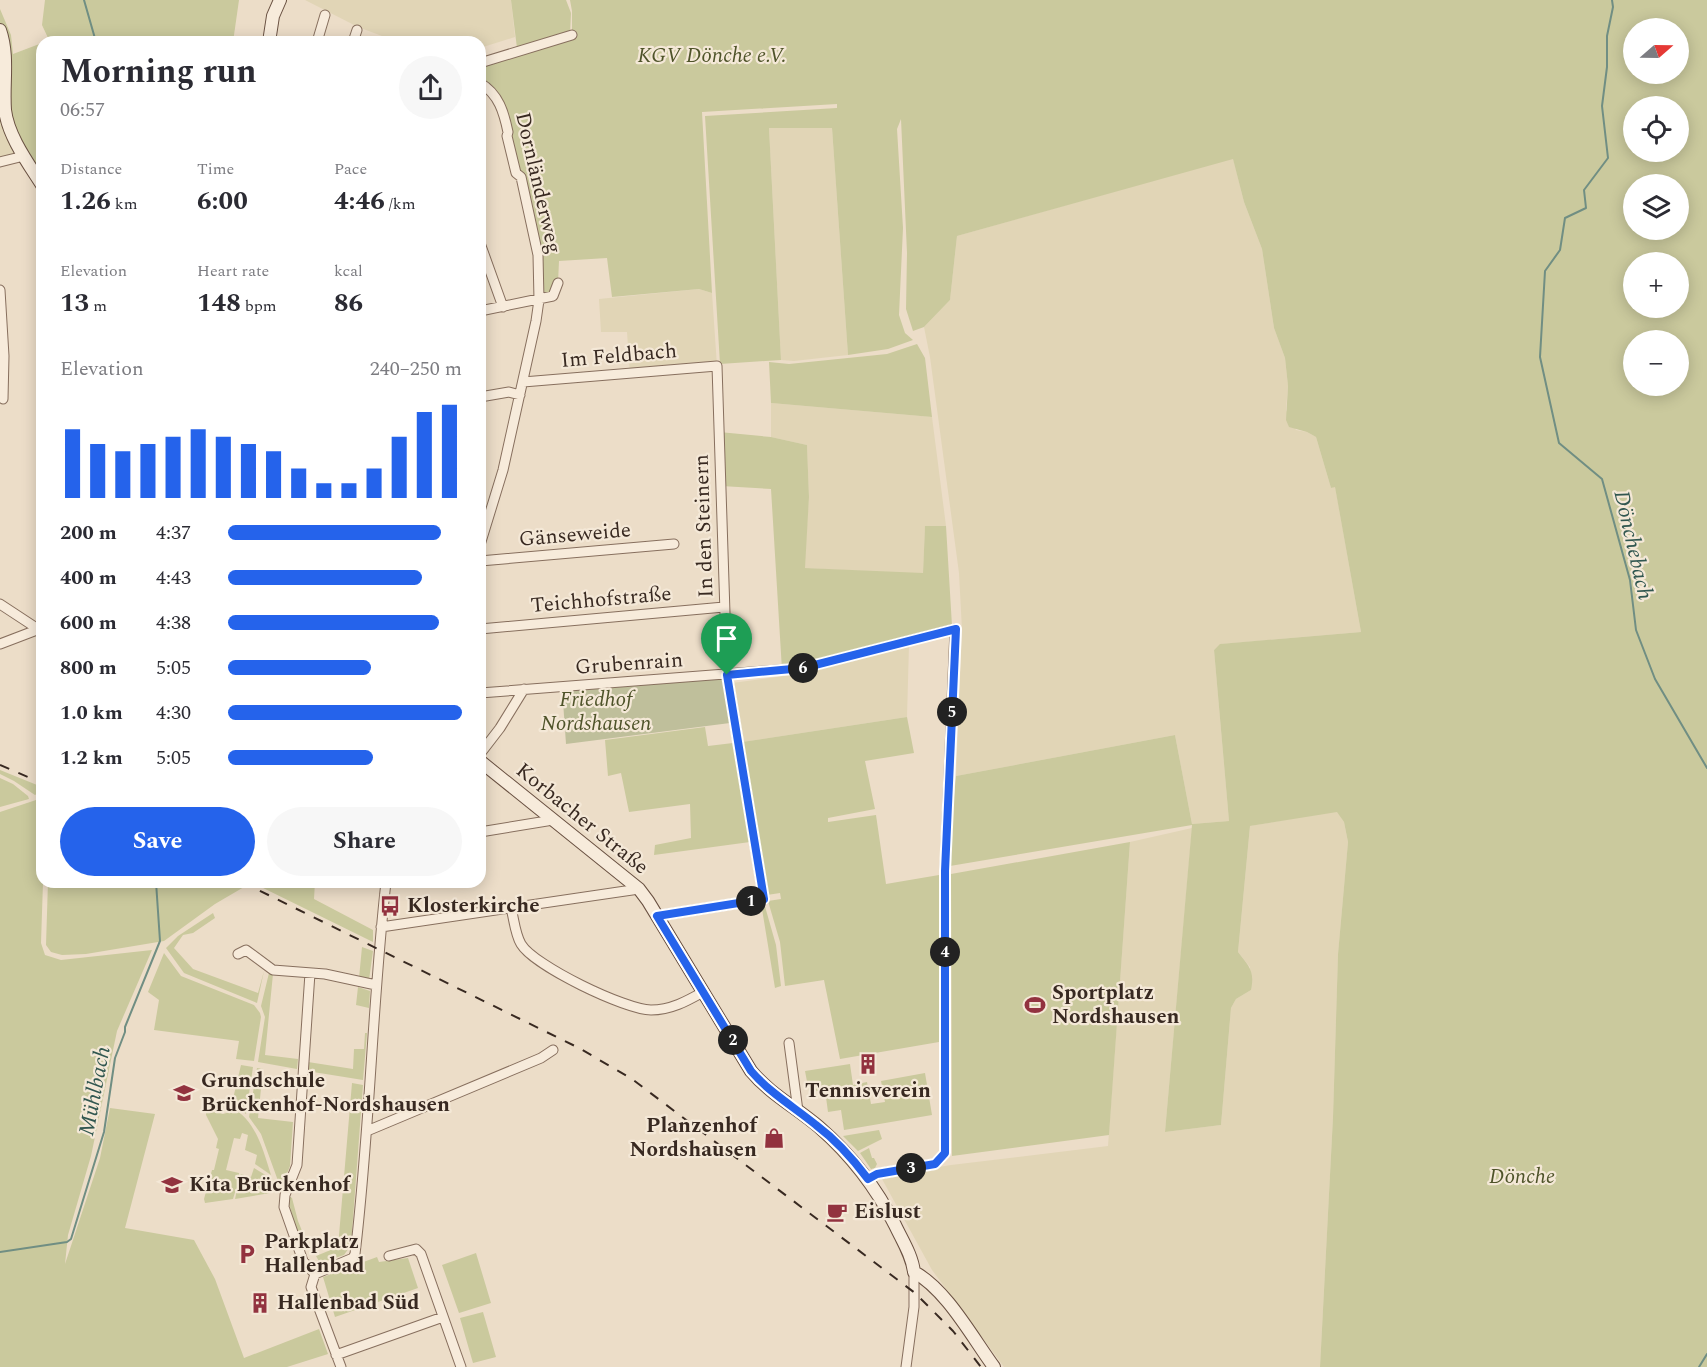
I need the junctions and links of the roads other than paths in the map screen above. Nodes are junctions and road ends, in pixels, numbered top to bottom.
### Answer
1 (280, 0) edge
2 (325, 15) dead end
3 (0, 30) edge
4 (357, 30) dead end
5 (572, 35) dead end
6 (270, 36) edge
7 (319, 36) edge
8 (355, 36) edge
9 (486, 61) edge
10 (486, 87) edge
11 (24, 156) junction
12 (0, 162) edge
13 (36, 175) edge
14 (486, 260) edge
15 (558, 283) dead end
16 (0, 290) edge
17 (539, 300) junction
18 (503, 307) junction
19 (486, 310) edge
20 (717, 366) joint
21 (523, 382) junction
22 (520, 394) junction
23 (486, 396) edge
24 (3, 399) dead end
25 (492, 506) junction
26 (486, 507) edge
27 (486, 526) edge
28 (674, 544) dead end
29 (486, 560) edge
30 (0, 604) edge
31 (724, 607) junction
32 (36, 626) edge
33 (486, 628) edge
34 (36, 630) edge
35 (0, 644) edge
36 (727, 675) junction
37 (524, 689) junction
38 (486, 692) edge
39 (486, 746) edge
40 (486, 766) edge
41 (553, 820) junction
42 (486, 831) edge
43 (385, 888) edge
44 (639, 889) junction
45 (511, 908) junction
46 (657, 916) junction
47 (381, 927) junction
48 (238, 954) dead end
49 (310, 973) junction
50 (376, 986) junction
51 (703, 992) junction
52 (789, 1043) dead end
53 (553, 1050) dead end
54 (798, 1111) junction
55 (367, 1131) junction
56 (868, 1179) junction
57 (389, 1256) dead end
58 (914, 1272) junction
59 (315, 1274) junction
60 (443, 1317) junction
61 (336, 1355) junction
62 (341, 1367) edge
63 (461, 1367) edge
64 (906, 1367) edge
65 (994, 1367) edge

1 - 6 street
2 - 7 street
3 - 11 street
4 - 8 street
5 - 9 street
10 - 17 street, Dornländerweg
11 - 12 street
11 - 13 street
14 - 18 street
15 - 17 street
16 - 24 street
17 - 18 street
17 - 21 street, Gänseweide
18 - 19 street
20 - 21 street, Im Feldbach
20 - 31 street, In den Steinern
21 - 22 street, Gänseweide
22 - 23 street
22 - 25 street, Gänseweide
25 - 26 street
25 - 27 street, Gänseweide
28 - 29 street, Gänseweide
30 - 32 street
31 - 33 street, Teichhofstraße
31 - 36 street, In den Steinern
34 - 35 street
36 - 37 street, Grubenrain
36 - 46 street, In den Steinern
36 - 56 street, Grubenrain
37 - 38 street, Grubenrain
37 - 39 street
40 - 41 street, Korbacher Straße
41 - 42 street
41 - 44 street, Korbacher Straße
43 - 47 street
44 - 45 street
44 - 46 street, Korbacher Straße
45 - 47 street
45 - 51 street
46 - 51 street, Korbacher Straße
47 - 50 street
48 - 49 street
49 - 50 street
49 - 59 street
50 - 55 street
51 - 54 street, Korbacher Straße
52 - 54 street
53 - 55 street
54 - 56 street, Korbacher Straße
55 - 59 street
56 - 58 street, Korbacher Straße
57 - 60 street
58 - 64 street
58 - 65 street
59 - 61 street
60 - 61 street
60 - 63 street
61 - 62 street

